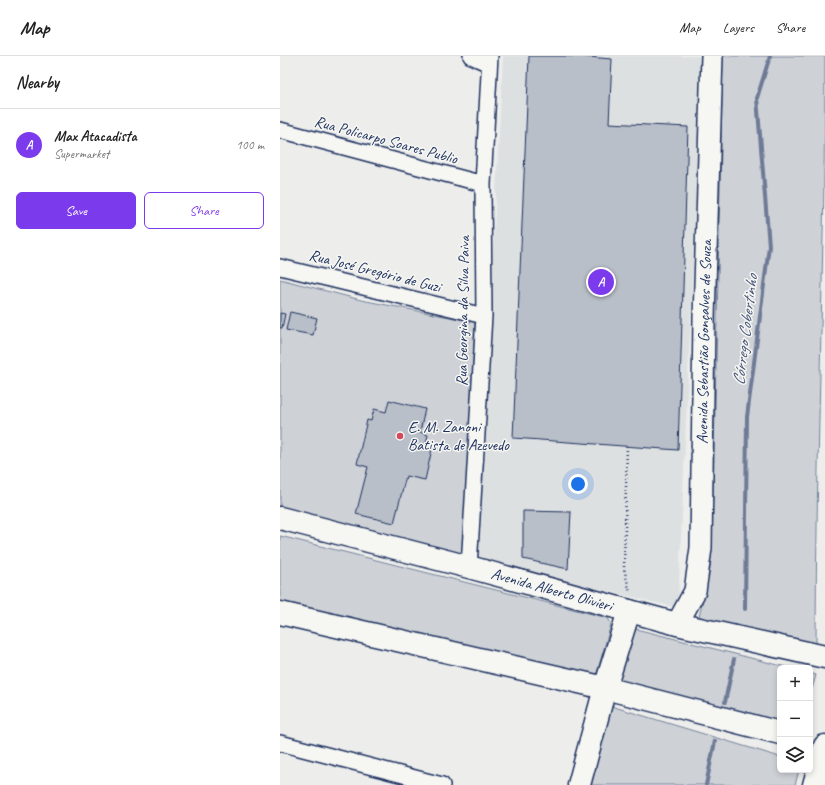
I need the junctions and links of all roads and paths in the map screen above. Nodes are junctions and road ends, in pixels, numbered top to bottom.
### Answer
1 (471, 56) edge
2 (712, 56) edge
3 (489, 60) edge
4 (280, 130) edge
5 (484, 184) junction
6 (280, 267) edge
7 (484, 316) junction
8 (627, 446) dead end
9 (280, 518) edge
10 (469, 567) junction
11 (629, 612) junction
12 (280, 613) edge
13 (677, 624) junction
14 (825, 657) edge
15 (605, 688) junction
16 (777, 732) edge
17 (813, 741) edge
18 (280, 743) edge
19 (825, 745) edge
20 (442, 785) edge
21 (579, 785) edge
22 (814, 785) edge

1 - 3 street
2 - 13 main road, Avenida Sebastião Gonçalves de Souza
3 - 5 street, Rua Georgina da Silva Paiva
4 - 5 street, Rua Policarpo Soares Publio
5 - 7 street, Rua Georgina da Silva Paiva
6 - 7 street, Rua José Gregório de Guzi
7 - 10 street, Rua Georgina da Silva Paiva
8 - 11 path
9 - 10 main road, Avenida Alberto Olivieri
10 - 11 main road, Avenida Alberto Olivieri
11 - 13 main road, Avenida Alberto Olivieri
11 - 15 main road
12 - 15 main road
13 - 14 main road, Avenida Alberto Olivieri
15 - 16 main road
15 - 21 main road
17 - 19 main road
18 - 20 street
19 - 22 main road

